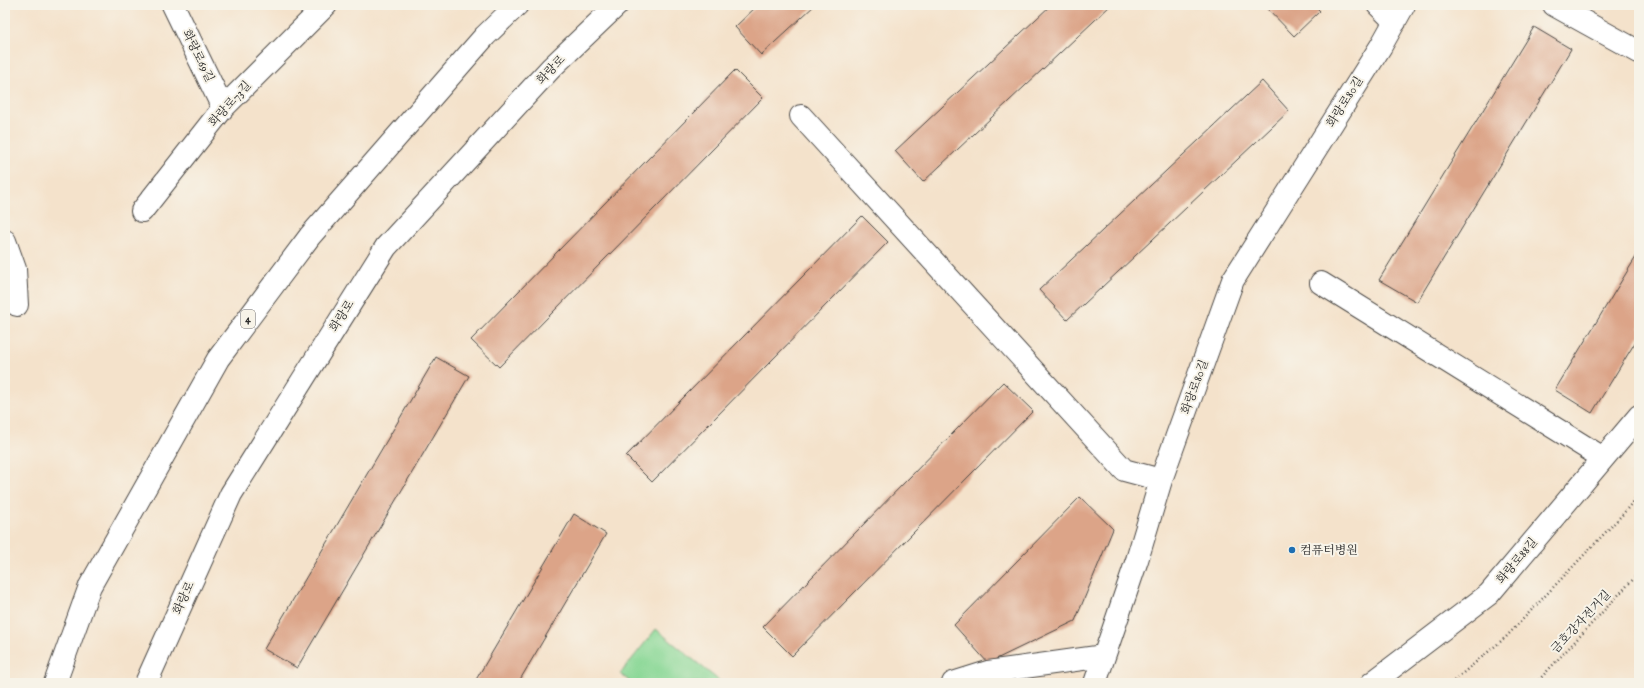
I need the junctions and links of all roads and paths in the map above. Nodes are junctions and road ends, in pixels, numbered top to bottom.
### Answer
1 (173, 5) edge
2 (326, 5) edge
3 (517, 5) edge
4 (618, 5) edge
5 (1378, 5) edge
6 (1554, 5) edge
7 (1399, 13) edge
8 (1639, 52) edge
9 (223, 108) junction
10 (801, 116) dead end
11 (142, 211) dead end
12 (5, 241) edge
13 (1321, 283) dead end
14 (17, 305) dead end
15 (1639, 416) edge
16 (1603, 458) junction
17 (1161, 480) junction
18 (1639, 494) edge
19 (1639, 573) edge
20 (1101, 674) edge
21 (55, 683) edge
22 (146, 683) edge
23 (953, 683) edge
24 (1372, 683) edge
25 (1451, 683) edge
26 (1536, 683) edge

1 - 9 street, 화랑로69길
2 - 9 street, 화랑로73길
3 - 21 street, 4
4 - 22 street, 화랑로
5 - 7 street
6 - 8 street
7 - 17 street, 화랑로80길
9 - 11 street, 화랑로73길
10 - 17 street
12 - 14 street
13 - 16 street
15 - 16 street, 화랑로88길
16 - 24 street, 화랑로88길
17 - 20 street, 화랑로80길
18 - 25 path
19 - 26 path, 금호강자전거길
20 - 23 street, 화랑로80길

